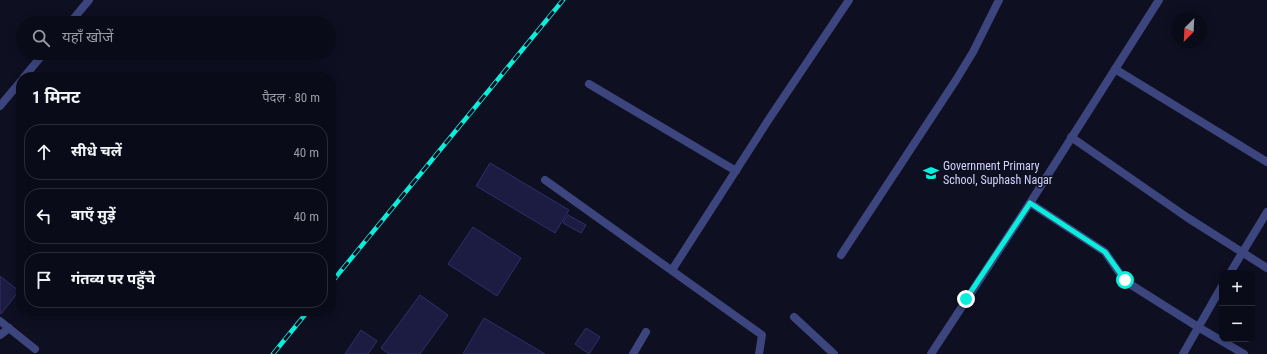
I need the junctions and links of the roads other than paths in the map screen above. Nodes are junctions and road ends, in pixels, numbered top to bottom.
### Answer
1 (89, 0) edge
2 (849, 0) edge
3 (999, 0) edge
4 (1155, 2) edge
5 (76, 16) edge
6 (38, 60) edge
7 (1115, 69) junction
8 (28, 72) edge
9 (589, 84) dead end
10 (16, 87) edge
11 (0, 106) edge
12 (1071, 137) junction
13 (1267, 162) edge
14 (736, 171) junction
15 (545, 180) dead end
16 (1030, 203) junction
17 (1267, 212) edge
18 (1242, 252) junction
19 (841, 255) dead end
20 (1267, 268) edge
21 (672, 270) junction
22 (1232, 270) edge
23 (1219, 291) edge
24 (794, 317) dead end
25 (0, 321) edge
26 (1198, 327) junction
27 (9, 328) junction
28 (646, 332) dead end
29 (0, 335) edge
30 (35, 349) dead end
31 (633, 354) edge
32 (759, 354) edge
33 (834, 354) edge
34 (931, 354) edge
35 (1183, 354) edge
36 (1244, 354) edge

1 - 5 street
2 - 14 street
3 - 19 street
4 - 7 street
6 - 8 street
7 - 12 street
7 - 13 street
9 - 14 street
10 - 11 street
12 - 16 street
12 - 18 street
14 - 21 street
15 - 21 street
16 - 26 street
16 - 34 street
17 - 18 street
18 - 20 street
18 - 22 street
21 - 32 street
23 - 26 street
24 - 33 street
25 - 27 street
26 - 35 street
26 - 36 street
27 - 29 street
27 - 30 street
28 - 31 street

